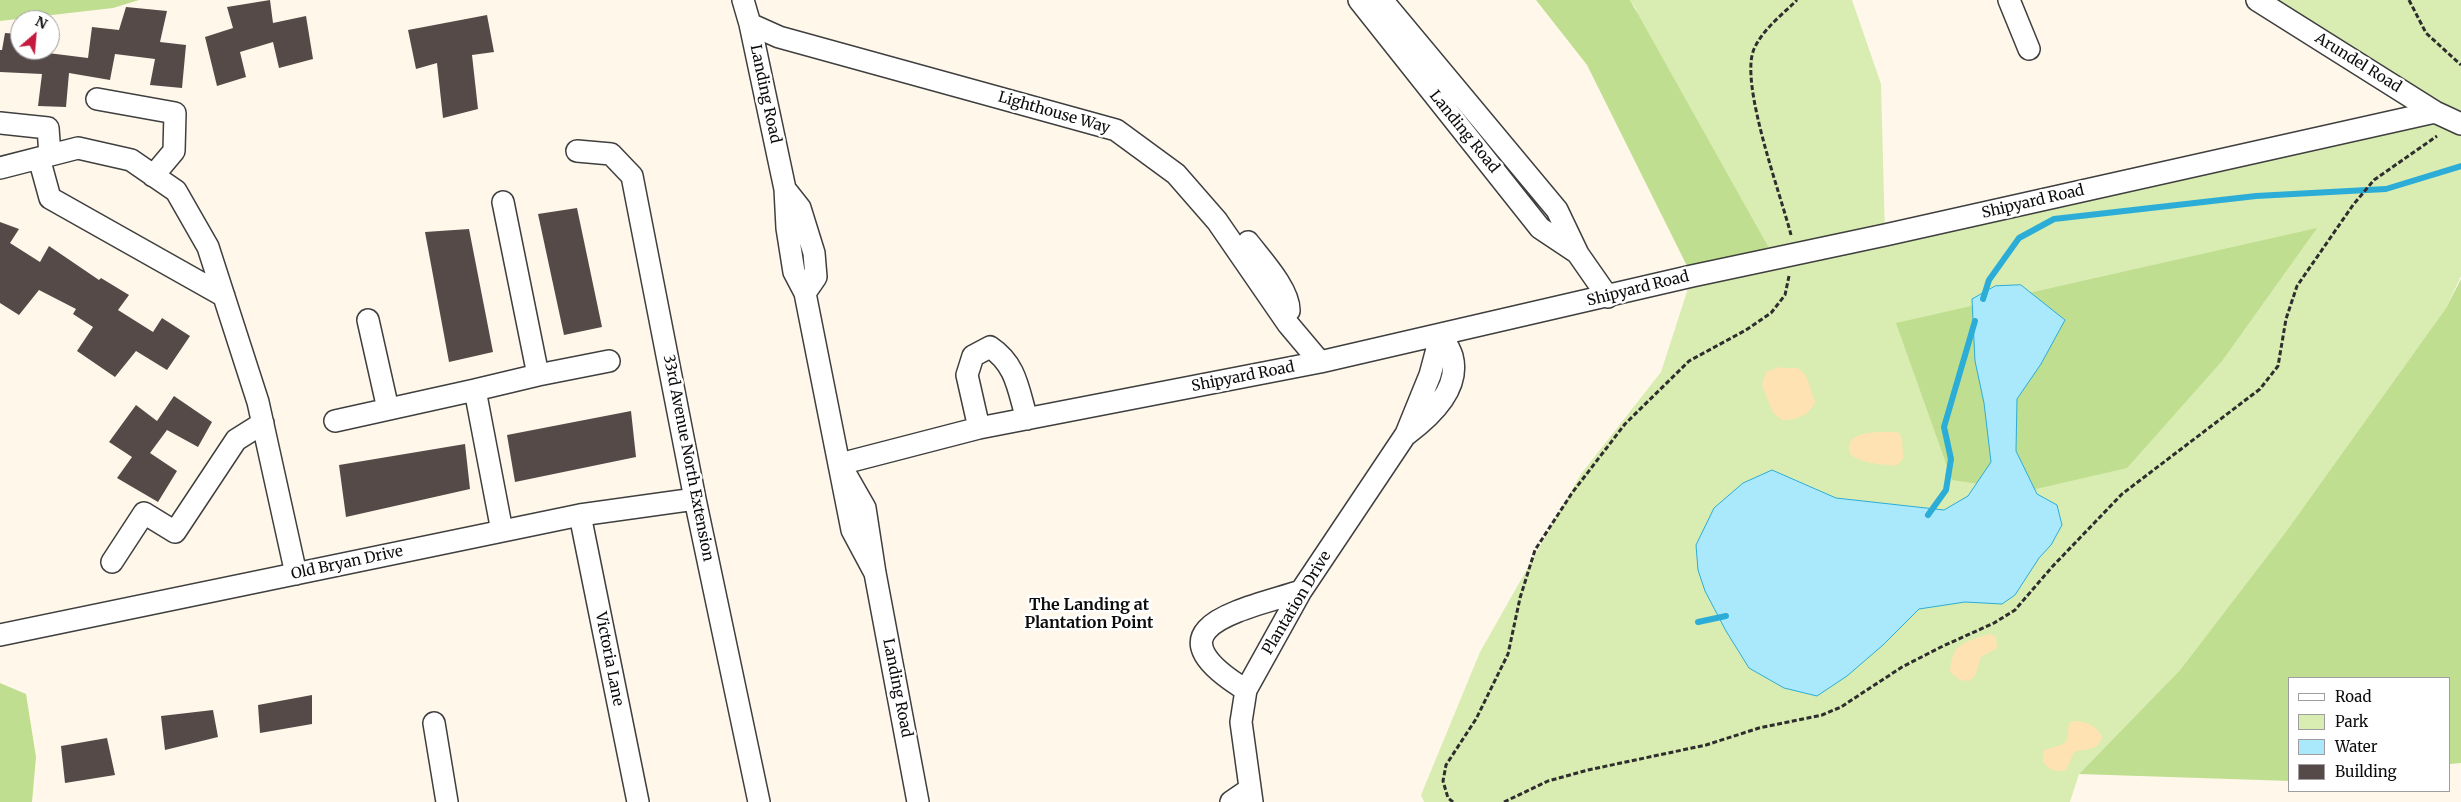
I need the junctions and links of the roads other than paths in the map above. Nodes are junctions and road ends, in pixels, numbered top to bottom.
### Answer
1 (743, 0) edge
2 (1359, 0) edge
3 (1382, 0) edge
4 (2009, 0) edge
5 (2257, 0) edge
6 (750, 24) junction
7 (2029, 49) dead end
8 (97, 99) dead end
9 (1470, 105) junction
10 (1452, 118) junction
11 (2450, 119) edge
12 (0, 123) edge
13 (577, 151) dead end
14 (44, 157) junction
15 (0, 168) edge
16 (153, 176) junction
17 (503, 202) dead end
18 (1578, 254) junction
19 (224, 296) junction
20 (1608, 297) junction
21 (368, 320) dead end
22 (1441, 334) junction
23 (609, 361) dead end
24 (1320, 362) junction
25 (538, 375) junction
26 (475, 390) junction
27 (388, 409) junction
28 (1027, 419) junction
29 (335, 421) dead end
30 (262, 423) junction
31 (979, 428) junction
32 (840, 464) junction
33 (695, 499) junction
34 (580, 515) junction
35 (502, 532) junction
36 (112, 562) dead end
37 (296, 574) junction
38 (1301, 590) junction
39 (0, 635) edge
40 (1246, 690) junction
41 (434, 723) dead end
42 (1253, 798) edge
43 (446, 802) edge
44 (638, 802) edge
45 (759, 802) edge
46 (918, 802) edge
47 (1231, 802) edge

1 - 6 street, Landing Road
2 - 10 street, Landing Road
3 - 9 street, Landing Road
4 - 7 street
5 - 11 street, Arundel Road
6 - 24 street, Lighthouse Way
6 - 32 street, Landing Road
8 - 16 street
9 - 10 street
9 - 18 street, Landing Road
10 - 18 street, Landing Road
11 - 20 street, Shipyard Road
12 - 14 street
13 - 33 street, 33rd Avenue North Extension
14 - 15 street
14 - 16 street
14 - 19 street
16 - 19 street
17 - 25 street
18 - 20 street, Landing Road
19 - 30 street
20 - 22 street, Shipyard Road
21 - 27 street
22 - 24 street, Shipyard Road
22 - 38 street, Plantation Drive
23 - 25 street
24 - 28 street, Shipyard Road
25 - 26 street
26 - 27 street
26 - 35 street
27 - 29 street
28 - 31 street, Shipyard Road
28 - 31 street
30 - 36 street
30 - 37 street
31 - 32 street, Shipyard Road
32 - 46 street, Landing Road
33 - 34 street, Old Bryan Drive
33 - 45 street, 33rd Avenue North Extension
34 - 35 street, Old Bryan Drive
34 - 44 street, Victoria Lane
35 - 37 street, Old Bryan Drive
37 - 39 street, Old Bryan Drive
38 - 40 street, Plantation Drive
38 - 40 street
40 - 42 street, Plantation Drive
41 - 43 street
42 - 47 street

